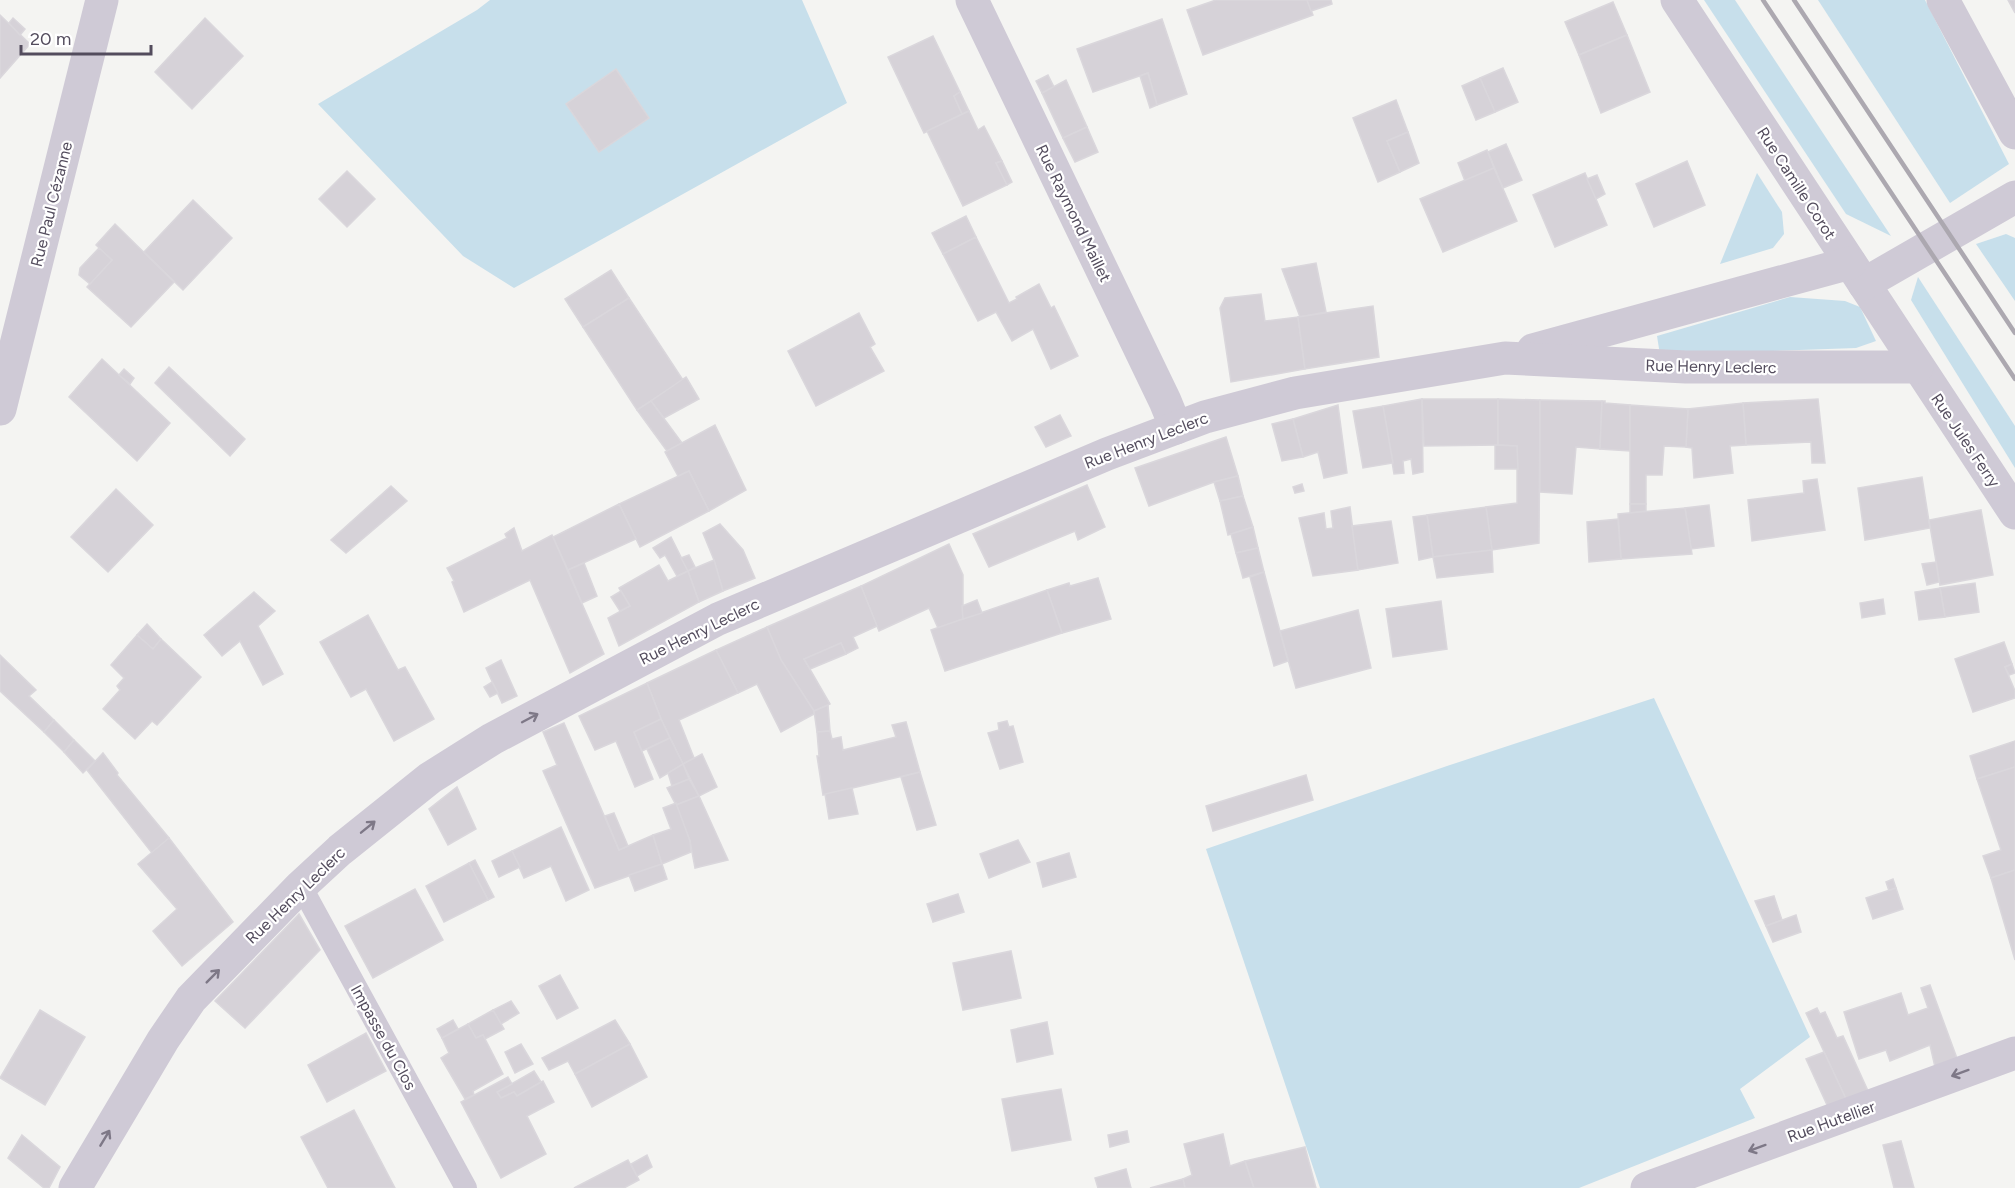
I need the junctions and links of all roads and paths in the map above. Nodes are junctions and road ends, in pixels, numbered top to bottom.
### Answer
1 (102, 0) edge
2 (972, 0) edge
3 (1677, 0) edge
4 (1943, 0) edge
5 (2015, 133) edge
6 (2015, 197) edge
7 (1857, 273) junction
8 (1505, 358) junction
9 (1917, 367) junction
10 (0, 409) edge
11 (1176, 428) junction
12 (2015, 513) edge
13 (301, 886) junction
14 (2015, 1053) edge
15 (75, 1188) edge
16 (466, 1188) edge
17 (1647, 1188) edge

1 - 10 street, Rue Paul Cézanne
2 - 11 street, Rue Raymond Maillet
3 - 7 street, Rue Camille Corot
4 - 5 street
6 - 7 street, Rue Henry Leclerc
7 - 8 street, Rue Henry Leclerc
7 - 9 street, Rue Camille Corot
8 - 9 street, Rue Henry Leclerc
8 - 11 street, Rue Henry Leclerc
9 - 12 street, Rue Jules Ferry
13 -> 11 street, Rue Henry Leclerc
15 -> 13 street, Rue Henry Leclerc
13 - 16 lane, Impasse du Clos
14 -> 17 street, Rue Hutellier

